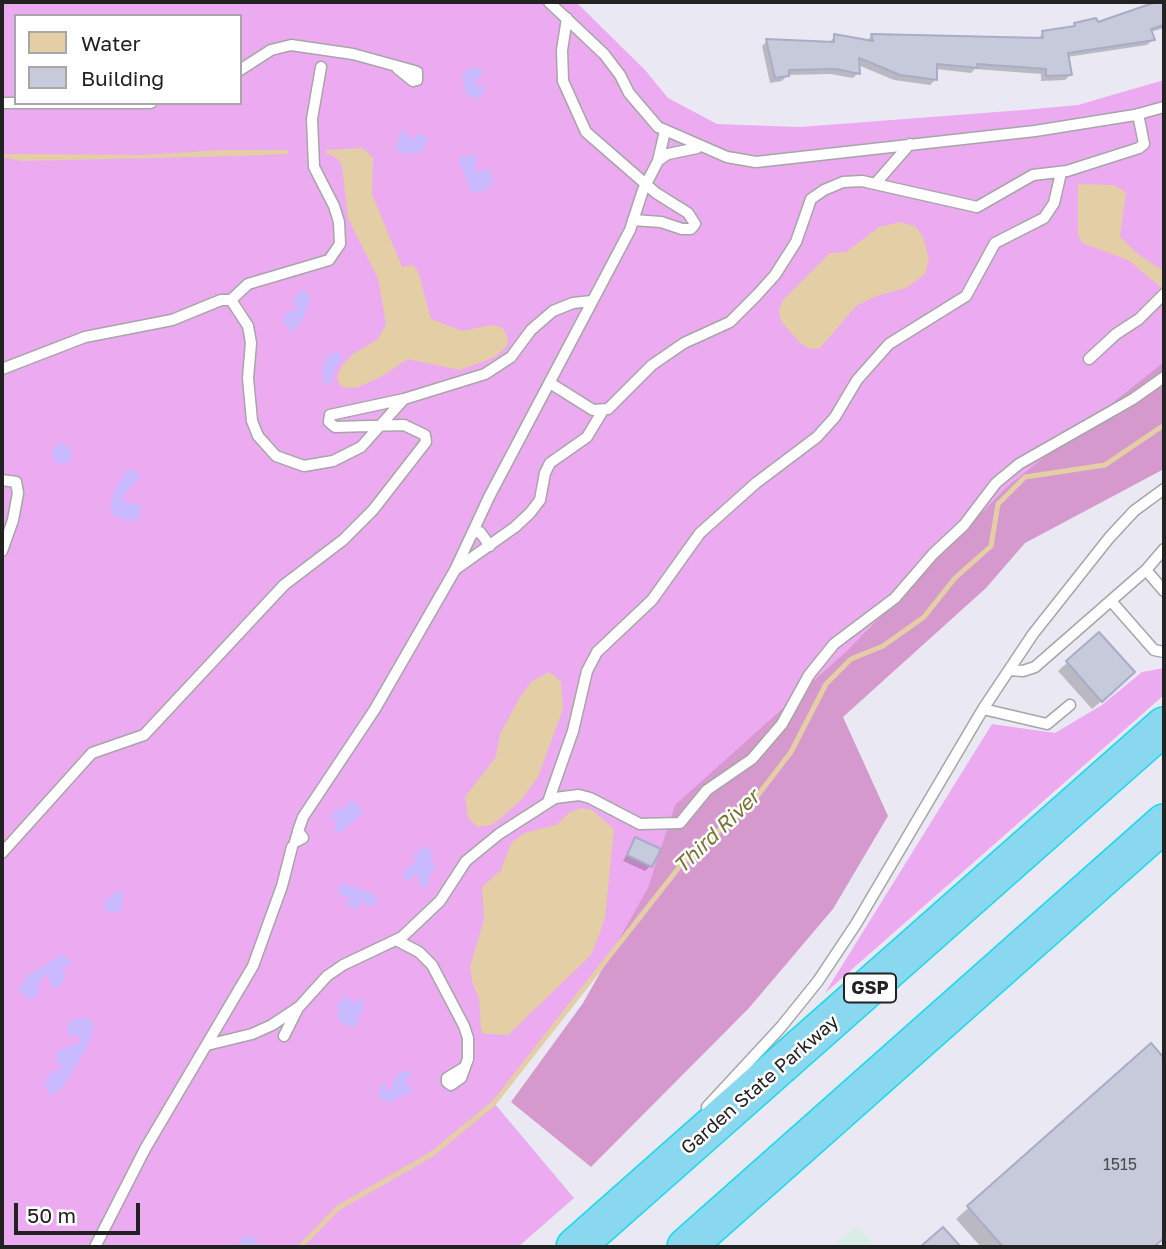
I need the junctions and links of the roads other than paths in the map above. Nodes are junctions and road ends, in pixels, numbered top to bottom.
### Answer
1 (549, 2) edge
2 (567, 18) junction
3 (321, 67) dead end
4 (397, 68) dead end
5 (242, 69) edge
6 (1164, 107) edge
7 (1138, 114) junction
8 (666, 131) junction
9 (910, 144) junction
10 (701, 148) junction
11 (658, 161) junction
12 (1061, 173) junction
13 (875, 184) junction
14 (646, 185) junction
15 (633, 220) junction
16 (1164, 294) edge
17 (231, 300) junction
18 (592, 301) junction
19 (1089, 359) dead end
20 (2, 369) edge
21 (1164, 377) edge
22 (550, 383) junction
23 (404, 399) junction
24 (601, 412) junction
25 (383, 424) junction
26 (2, 480) edge
27 (1164, 489) edge
28 (472, 533) junction
29 (490, 546) junction
30 (1164, 549) edge
31 (2, 551) edge
32 (455, 570) junction
33 (1146, 570) junction
34 (1164, 591) edge
35 (1111, 601) junction
36 (1164, 652) edge
37 (1009, 670) junction
38 (1070, 705) dead end
39 (983, 709) junction
40 (1164, 726) edge
41 (548, 802) junction
42 (1164, 823) edge
43 (297, 835) dead end
44 (1164, 838) edge
45 (292, 847) dead end
46 (2, 853) edge
47 (411, 931) junction
48 (396, 940) junction
49 (419, 951) junction
50 (966, 999) junction
51 (299, 1007) junction
52 (284, 1036) dead end
53 (207, 1045) junction
54 (465, 1067) dead end
55 (698, 1116) dead end
56 (672, 1145) dead end
57 (579, 1244) edge
58 (95, 1247) edge
59 (685, 1247) edge

1 - 2 lane
2 - 8 lane
2 - 14 lane
3 - 17 lane
4 - 5 lane
6 - 7 lane
7 - 9 lane
7 - 12 lane
8 - 10 lane
8 - 11 lane
9 - 10 lane
9 - 13 lane
10 - 11 lane
11 - 14 lane
12 - 13 lane
12 - 41 lane
13 - 24 lane
14 - 15 lane
14 - 15 lane
15 - 18 lane
16 - 19 lane
17 - 20 lane
17 - 25 lane
18 - 22 lane
18 - 23 lane
21 - 41 lane
22 - 24 lane
22 - 28 lane
23 - 25 lane
23 - 25 lane
24 - 29 lane
25 - 46 lane
26 - 31 lane
27 - 37 lane
28 - 29 lane
28 - 32 lane
29 - 32 lane
30 - 33 lane
32 - 43 lane
33 - 34 lane
33 - 35 lane
35 - 36 lane
35 - 37 lane
37 - 39 lane
38 - 39 lane
39 - 55 lane
40 - 57 highway, Garden State Parkway / GSP
41 - 47 lane
42 - 50 highway
44 - 50 lane
45 - 53 lane
47 - 48 lane
47 - 49 lane
48 - 49 lane
48 - 51 lane
49 - 54 lane
50 - 59 highway
51 - 52 lane
51 - 53 lane
53 - 58 lane
56 - 57 lane

